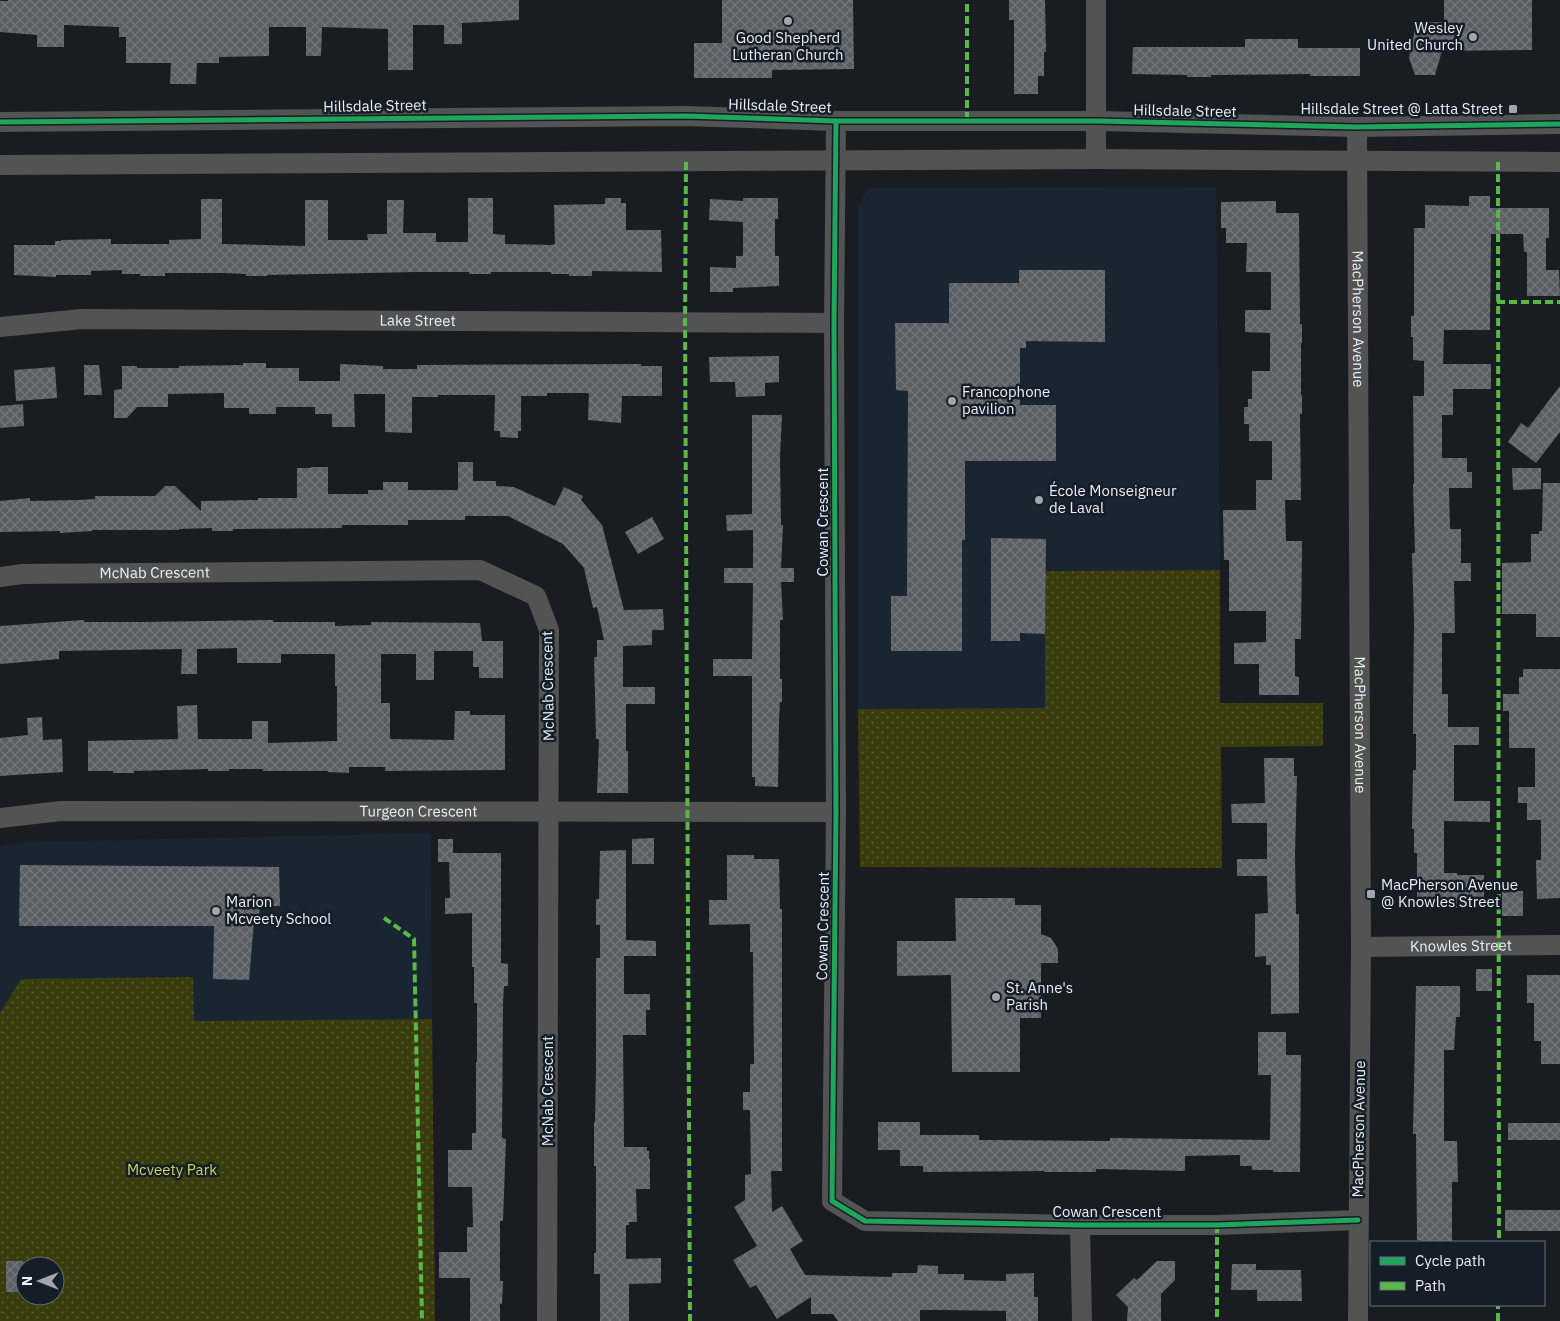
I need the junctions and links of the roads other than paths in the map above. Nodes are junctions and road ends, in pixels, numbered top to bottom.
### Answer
1 (1096, 0) edge
2 (836, 121) junction
3 (0, 122) edge
4 (1097, 122) junction
5 (1560, 124) edge
6 (1357, 127) junction
7 (1096, 159) junction
8 (836, 161) junction
9 (1357, 162) junction
10 (1560, 162) edge
11 (0, 165) edge
12 (834, 323) junction
13 (0, 328) edge
14 (0, 577) edge
15 (549, 810) junction
16 (836, 812) junction
17 (0, 818) edge
18 (1560, 946) edge
19 (1361, 947) junction
20 (1358, 1220) junction
21 (1080, 1225) junction
22 (546, 1321) edge
23 (1082, 1321) edge
24 (1358, 1321) edge

1 - 4 street
2 - 3 street, Hillsdale Street
2 - 4 street, Hillsdale Street
2 - 8 street, Cowan Crescent
4 - 6 street, Hillsdale Street
4 - 7 street
5 - 6 street, Hillsdale Street
6 - 9 street, MacPherson Avenue
7 - 8 street
7 - 9 street
8 - 11 street
8 - 12 street, Cowan Crescent
9 - 10 street
9 - 19 street, MacPherson Avenue
12 - 13 street, Lake Street
12 - 16 street, Cowan Crescent
14 - 15 street, McNab Crescent
15 - 16 street, Turgeon Crescent
15 - 17 street, Turgeon Crescent
15 - 22 street, McNab Crescent
16 - 21 street, Cowan Crescent
18 - 19 street, Knowles Street
19 - 20 street, MacPherson Avenue
20 - 21 street, Cowan Crescent
20 - 24 street, MacPherson Avenue
21 - 23 street

